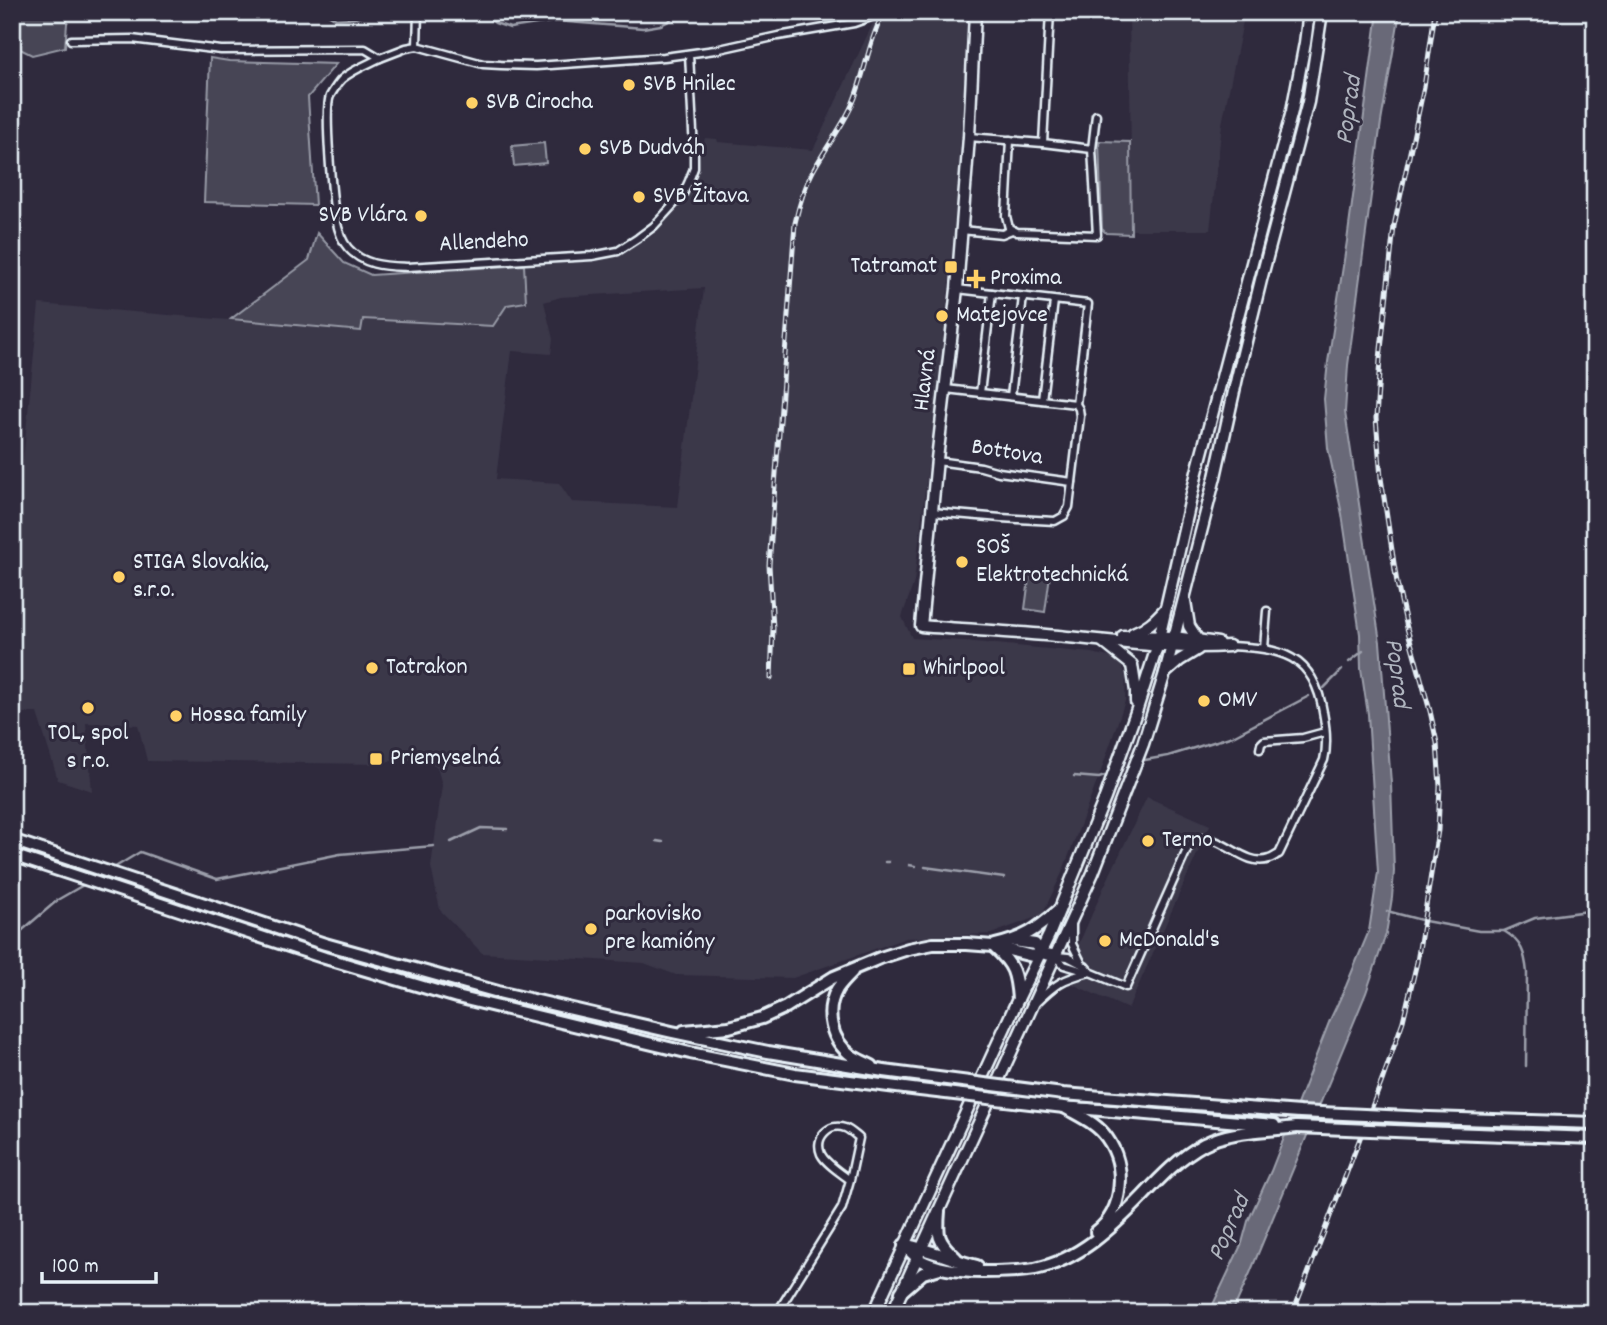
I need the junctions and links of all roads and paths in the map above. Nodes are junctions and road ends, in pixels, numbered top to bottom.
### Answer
1 (418, 12) edge
2 (975, 12) edge
3 (1050, 12) edge
4 (1309, 12) edge
5 (1322, 12) edge
6 (884, 13) edge
7 (71, 40) dead end
8 (417, 46) junction
9 (689, 54) junction
10 (380, 58) junction
11 (1096, 115) dead end
12 (969, 137) junction
13 (1010, 140) junction
14 (1043, 143) junction
15 (1092, 149) junction
16 (961, 230) junction
17 (1012, 230) junction
18 (957, 289) junction
19 (992, 293) junction
20 (1023, 297) junction
21 (1054, 300) junction
22 (946, 389) junction
23 (980, 393) junction
24 (1011, 396) junction
25 (1042, 400) junction
26 (1076, 404) junction
27 (937, 461) junction
28 (1072, 482) junction
29 (932, 512) junction
30 (1184, 599) junction
31 (1166, 607) junction
32 (1267, 611) dead end
33 (1123, 636) junction
34 (1102, 640) junction
35 (1158, 642) junction
36 (1172, 642) junction
37 (1198, 644) junction
38 (1229, 646) joint
39 (1264, 648) junction
40 (1165, 673) junction
41 (1136, 712) junction
42 (1325, 732) junction
43 (1260, 749) dead end
44 (12, 840) edge
45 (12, 855) edge
46 (1059, 910) junction
47 (1072, 922) junction
48 (1014, 941) junction
49 (993, 946) junction
50 (1041, 953) junction
51 (1056, 956) junction
52 (1082, 964) junction
53 (853, 970) junction
54 (1090, 972) junction
55 (1018, 999) junction
56 (1032, 1006) junction
57 (672, 1032) junction
58 (884, 1071) junction
59 (1064, 1107) junction
60 (1595, 1123) edge
61 (1297, 1127) junction
62 (1595, 1138) edge
63 (850, 1180) junction
64 (939, 1211) junction
65 (904, 1245) junction
66 (920, 1253) junction
67 (960, 1262) junction
68 (944, 1267) junction
69 (901, 1292) junction
70 (777, 1313) edge
71 (873, 1313) edge
72 (892, 1313) edge

1 - 8 street
2 - 12 main road, Hlavná
3 - 14 street
4 - 31 main road
5 - 30 main road
6 - 9 street
7 - 10 street
8 - 9 street
8 - 10 street, Allendeho
9 - 10 street, Allendeho
11 - 15 street
12 - 13 street
12 - 16 main road, Hlavná
13 - 14 street
13 - 17 street
14 - 15 street
15 - 17 street
16 - 17 street
16 - 18 main road, Hlavná
18 - 19 street
18 - 22 main road, Hlavná
19 - 20 street
19 - 23 street
20 - 21 street
20 - 24 street
21 - 25 street
21 - 26 street
22 - 23 street
22 - 27 main road, Hlavná
23 - 24 street
24 - 25 street
25 - 26 street
26 - 28 street
27 - 28 street, Bottova
27 - 29 main road, Hlavná
28 - 29 street
29 - 34 main road, Hlavná
30 - 36 main road
30 - 37 main road
31 - 33 main road
31 - 35 main road
32 - 39 street
33 - 34 main road
33 - 35 main road
34 - 35 main road
34 - 41 main road
35 - 36 main road
35 - 41 main road
36 - 37 main road
36 - 40 main road
37 - 38 main road
37 - 40 main road
38 - 39 street
39 - 42 street
40 - 47 main road
41 - 46 main road
42 - 43 street
42 - 54 street
44 - 57 highway
45 - 59 highway, bridge
46 - 48 highway
46 - 50 main road
47 - 51 main road
47 - 52 street
48 - 49 highway
48 - 50 highway
49 - 50 highway
49 - 53 highway
49 - 55 highway
50 - 51 highway
50 - 55 main road
51 - 52 street
51 - 54 street
51 - 56 main road
52 - 54 street
53 - 57 highway
53 - 58 highway
54 - 56 street
55 - 65 main road
56 - 64 main road
57 - 58 highway
58 - 60 highway, bridge
59 - 61 highway
59 - 67 highway
61 - 62 highway, bridge
61 - 68 highway
63 - 63 street
63 - 70 street
64 - 66 main road
64 - 67 highway
65 - 66 highway
65 - 71 main road
66 - 67 highway
66 - 68 highway
66 - 69 main road
68 - 69 highway
69 - 72 main road

